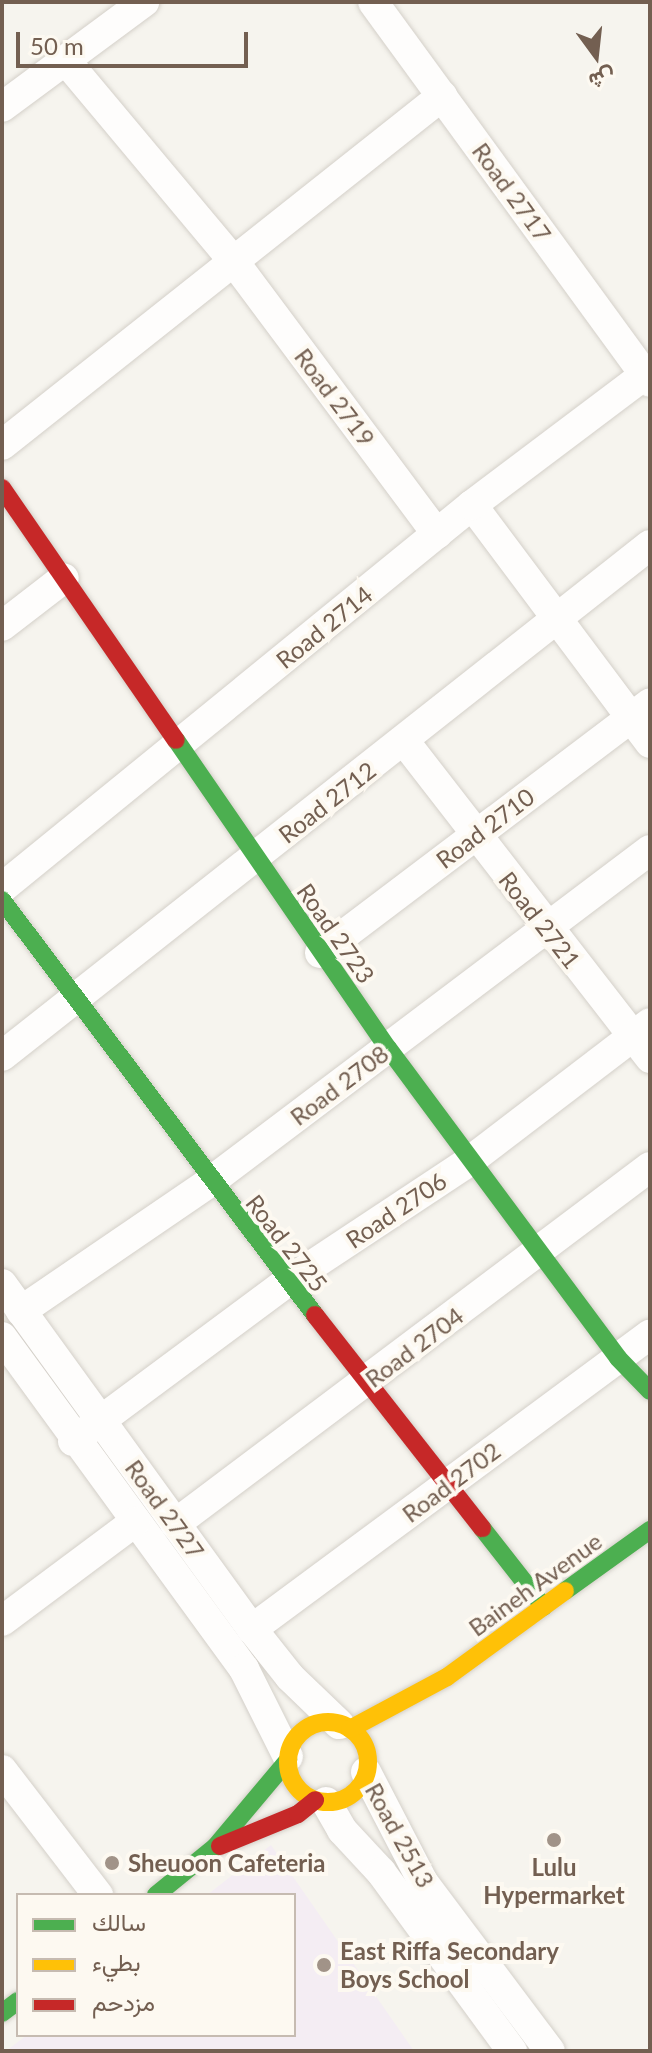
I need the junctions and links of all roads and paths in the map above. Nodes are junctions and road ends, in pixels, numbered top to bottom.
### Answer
1 (144, 2) edge
2 (373, 2) edge
3 (67, 62) junction
4 (442, 96) junction
5 (2, 107) edge
6 (232, 259) junction
7 (648, 376) edge
8 (2, 445) edge
9 (2, 488) edge
10 (472, 505) junction
11 (437, 534) junction
12 (650, 545) edge
13 (64, 578) junction
14 (559, 619) junction
15 (2, 626) edge
16 (641, 710) edge
17 (405, 742) junction
18 (650, 743) edge
19 (178, 745) junction
20 (475, 836) junction
21 (650, 850) edge
22 (255, 857) junction
23 (2, 888) edge
24 (2, 900) edge
25 (546, 929) junction
26 (320, 953) junction
27 (77, 998) junction
28 (644, 1039) edge
29 (388, 1048) junction
30 (2, 1056) edge
31 (471, 1160) junction
32 (650, 1167) edge
33 (210, 1182) junction
34 (538, 1253) junction
35 (287, 1282) junction
36 (2, 1284) edge
37 (21, 1311) junction
38 (650, 1334) edge
39 (2, 1337) edge
40 (618, 1358) junction
41 (366, 1383) junction
42 (650, 1391) edge
43 (101, 1422) junction
44 (73, 1441) junction
45 (446, 1486) junction
46 (135, 1522) junction
47 (175, 1524) junction
48 (650, 1530) edge
49 (544, 1607) junction
50 (2, 1621) edge
51 (252, 1629) junction
52 (447, 1677) junction
53 (412, 1720) dead end
54 (344, 1727) junction
55 (288, 1758) junction
56 (373, 1763) junction
57 (2, 1770) edge
58 (321, 1801) junction
59 (215, 1847) junction
60 (96, 1893) edge
61 (158, 1893) edge
62 (512, 2051) edge
63 (550, 2051) edge

1 - 3 street
2 - 4 street, Road 2717
3 - 5 street
3 - 6 street, Road 2719
4 - 6 street
4 - 7 street, Road 2717
6 - 8 street
6 - 11 street, Road 2719
7 - 10 street, Road 2714
9 - 13 street, Road 2723
10 - 11 street, Road 2714
10 - 14 street
11 - 19 street, Road 2714
12 - 14 street, Road 2712
13 - 15 street
13 - 19 street, Road 2723
14 - 16 street
14 - 17 street, Road 2712
16 - 18 street
16 - 20 street, Road 2710
17 - 20 street, Road 2721
17 - 22 street, Road 2712
19 - 22 street, Road 2723
19 - 23 street, Road 2714
20 - 25 street, Road 2721
20 - 26 street, Road 2710
21 - 25 street, Road 2708
22 - 26 street, Road 2723
22 - 27 street, Road 2712
24 - 27 street, Road 2725
25 - 28 street, Road 2721
25 - 29 street, Road 2708
26 - 29 street, Road 2723
27 - 30 street, Road 2712
27 - 33 street, Road 2725
28 - 31 street, Road 2706
29 - 31 street, Road 2723
29 - 33 street, Road 2708
31 - 34 street, Road 2723
31 - 35 street, Road 2706
32 - 34 street, Road 2704
33 - 35 street, Road 2725
33 - 37 street, Road 2708
34 - 40 street, Road 2723
34 - 41 street, Road 2704
35 - 41 street, Road 2725
35 - 43 street, Road 2706
36 - 37 street, Road 2727
37 - 43 street, Road 2727
38 - 40 street, Road 2702
39 - 44 street, Road 2727
40 - 42 street, Road 2723
40 - 45 street, Road 2702
41 - 45 street, Road 2725
41 - 47 street, Road 2704
43 - 44 street, Road 2706
43 - 47 street, Road 2727
44 - 46 street, Road 2727
45 - 49 street, Road 2725
45 - 51 street, Road 2702
46 - 50 street
46 - 55 street, Road 2727
47 - 51 street, Road 2727
48 - 49 street, Baineh Avenue
49 - 52 street, Baineh Avenue
51 - 54 street, Road 2727
52 - 53 street, Baineh Avenue
52 - 54 street, Baineh Avenue
54 - 55 street
54 - 56 street
55 - 58 street
55 - 59 street
56 - 58 street
56 - 63 street, Road 2513
57 - 60 street
58 - 59 street
58 - 62 street, Road 2513
59 - 61 street

